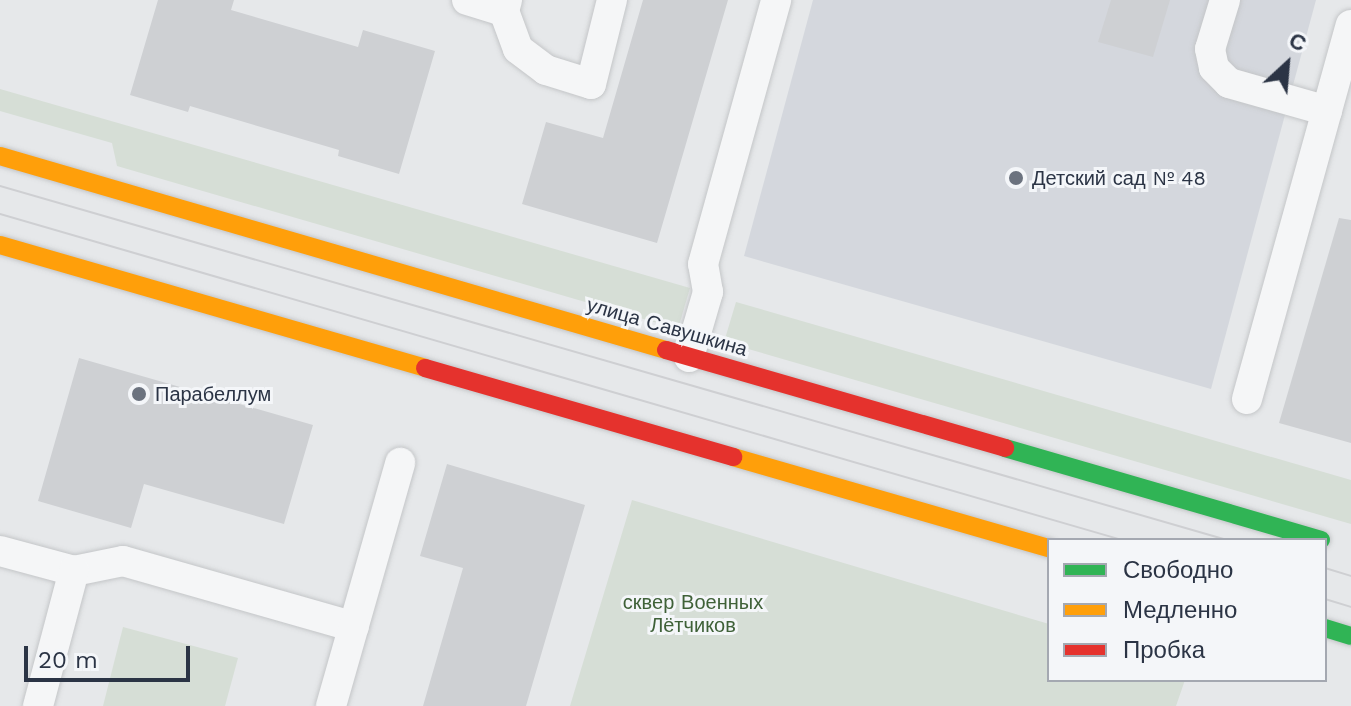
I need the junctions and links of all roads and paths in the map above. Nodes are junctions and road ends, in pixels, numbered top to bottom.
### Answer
1 (467, 0) edge
2 (612, 0) edge
3 (776, 0) edge
4 (1225, 0) edge
5 (506, 5) edge
6 (1351, 25) edge
7 (1327, 111) junction
8 (0, 156) edge
9 (0, 245) edge
10 (689, 357) junction
11 (1247, 399) dead end
12 (400, 463) dead end
13 (1314, 538) edge
14 (1047, 547) edge
15 (0, 551) edge
16 (74, 571) junction
17 (354, 627) junction
18 (1327, 629) edge
19 (1351, 636) edge
20 (38, 706) edge
21 (331, 706) edge

1 - 5 lane
2 - 5 lane
3 - 10 lane
4 - 7 lane
6 - 7 lane
7 - 11 lane
8 - 10 main road, улица Савушкина
9 - 14 main road
10 - 13 main road, улица Савушкина
12 - 17 lane
15 - 16 lane
16 - 17 lane
16 - 20 lane
17 - 21 lane
18 - 19 main road

